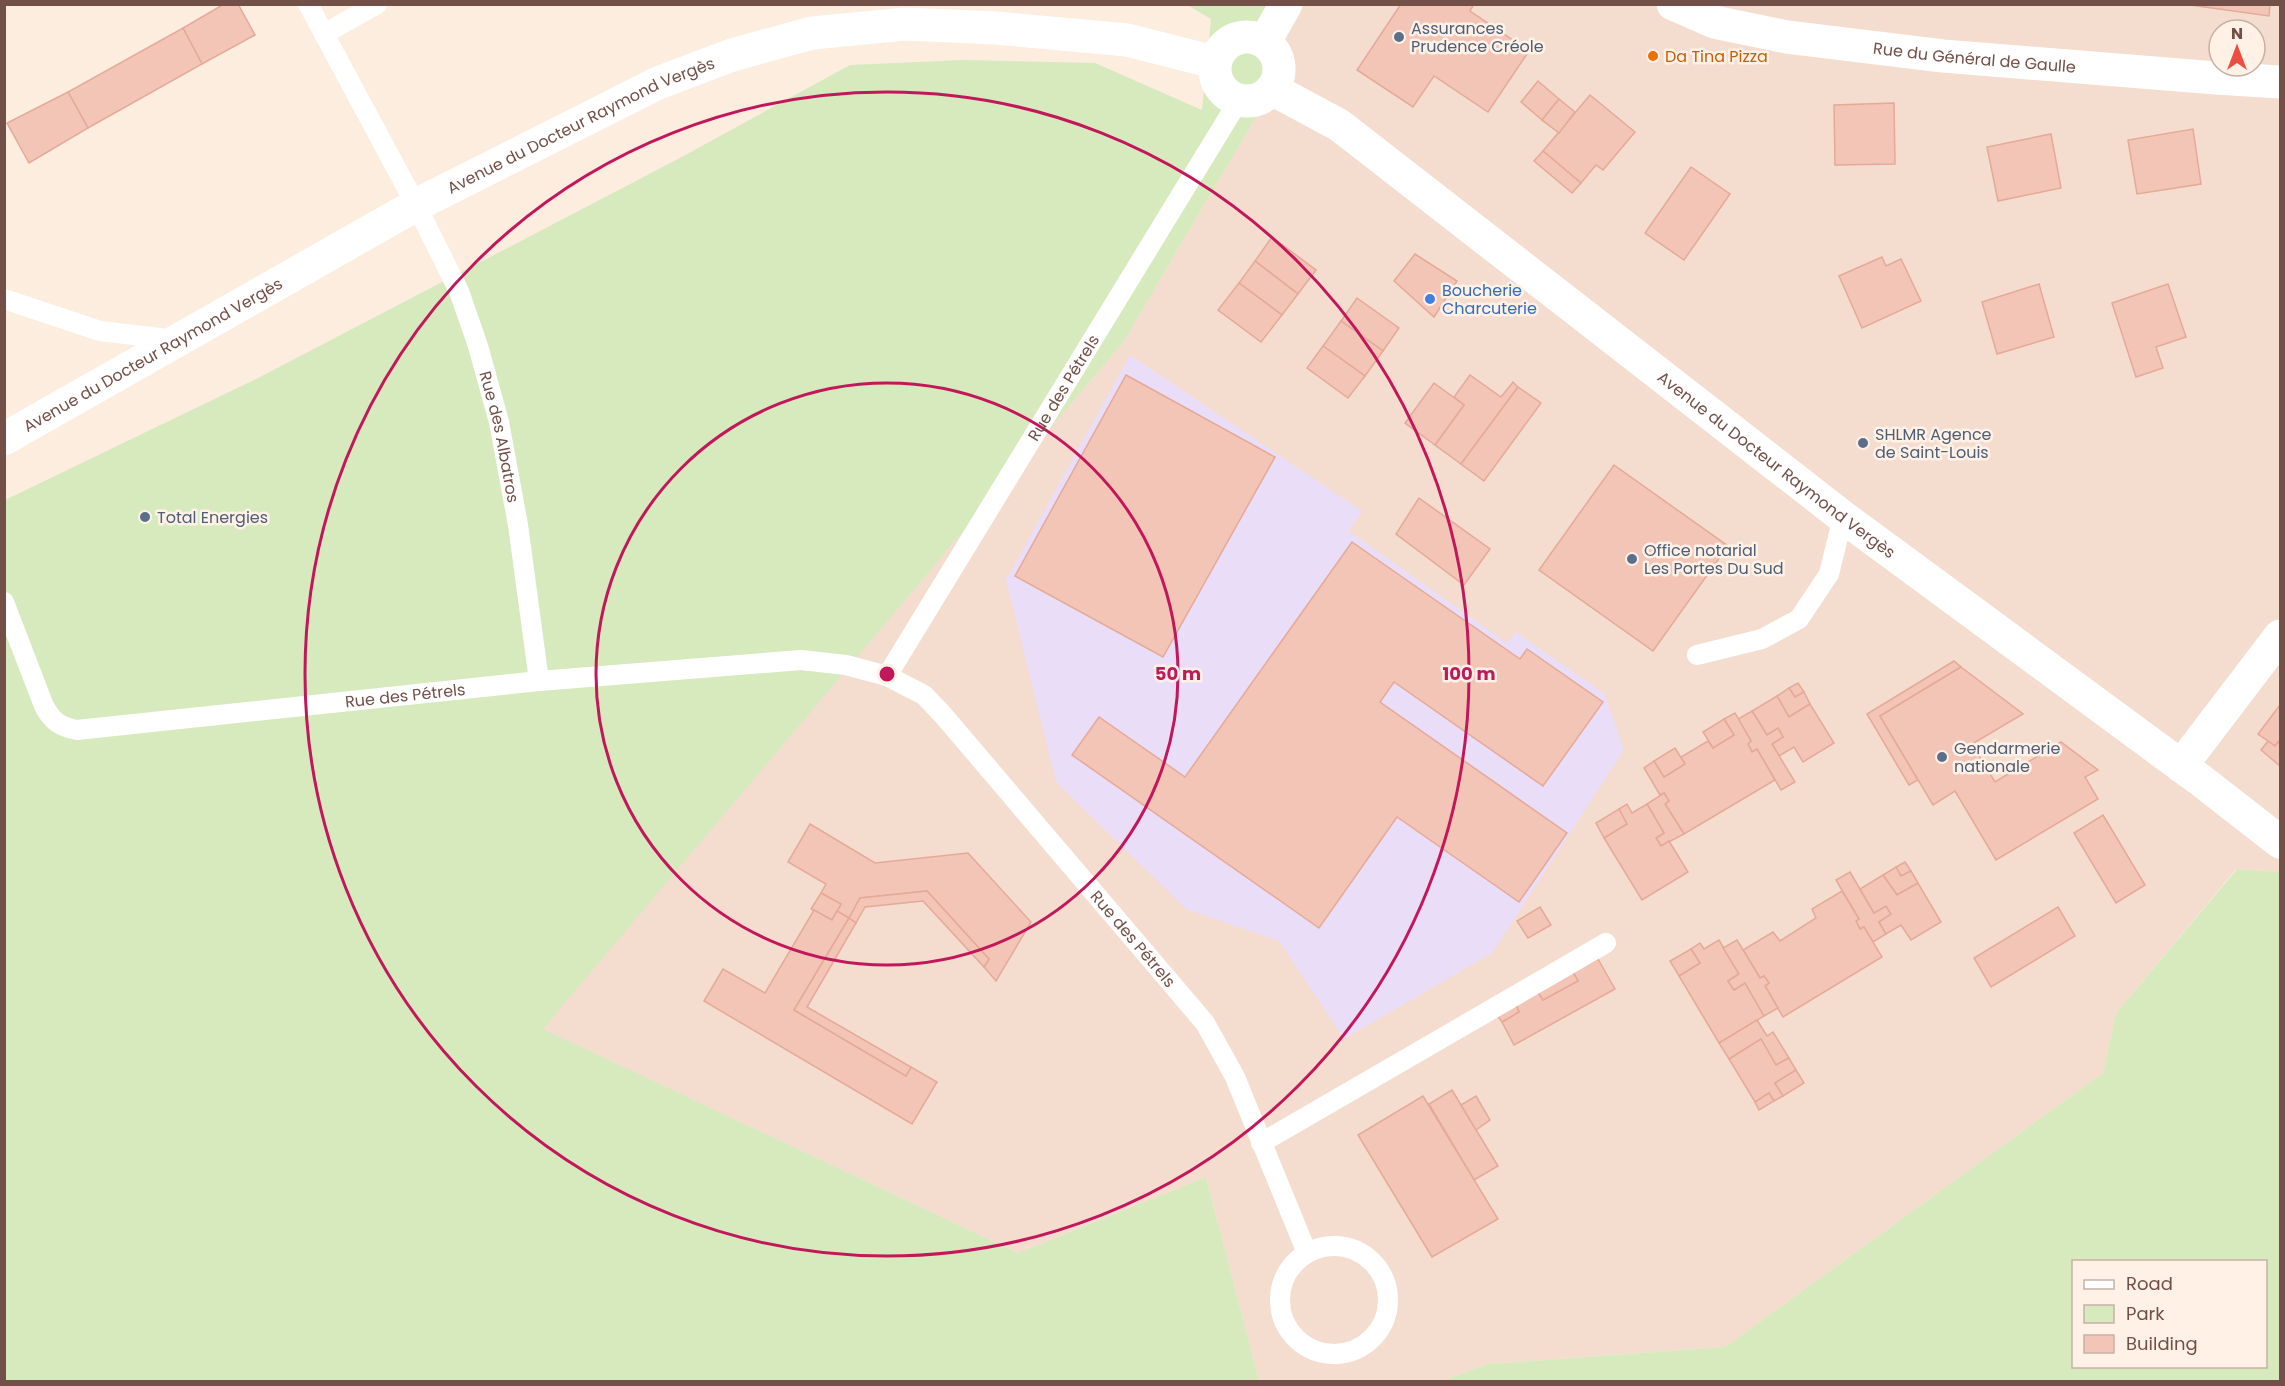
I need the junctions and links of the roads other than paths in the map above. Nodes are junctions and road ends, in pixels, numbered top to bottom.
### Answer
1 (308, 4) edge
2 (377, 4) edge
3 (1286, 4) edge
4 (1673, 4) edge
5 (324, 34) junction
6 (1264, 41) junction
7 (1214, 62) junction
8 (2280, 82) edge
9 (1272, 89) junction
10 (1239, 100) junction
11 (416, 205) junction
12 (4, 299) edge
13 (178, 340) junction
14 (4, 439) edge
15 (1843, 517) junction
16 (4, 602) edge
17 (2280, 636) edge
18 (1697, 655) dead end
19 (886, 675) junction
20 (539, 681) junction
21 (2181, 766) junction
22 (2280, 842) edge
23 (1606, 944) dead end
24 (1261, 1143) junction
25 (1307, 1253) junction

1 - 5 lane, Rue des Albatros
2 - 5 lane
3 - 6 main road
4 - 8 main road, Rue du Général de Gaulle
5 - 11 lane, Rue des Albatros
6 - 7 main road
6 - 9 main road
7 - 10 main road
7 - 11 main road, Avenue du Docteur Raymond Vergès
9 - 10 main road
9 - 15 main road, Avenue du Docteur Raymond Vergès
10 - 19 lane, Rue des Pétrels
11 - 13 main road, Avenue du Docteur Raymond Vergès
11 - 20 lane, Rue des Albatros
12 - 13 lane
13 - 14 main road, Avenue du Docteur Raymond Vergès
15 - 18 lane
15 - 21 main road, Avenue du Docteur Raymond Vergès
16 - 20 lane, Rue des Pétrels
17 - 21 main road
19 - 20 lane, Rue des Pétrels
19 - 24 lane, Rue des Pétrels
21 - 22 main road, Avenue du Docteur Raymond Vergès
23 - 24 lane
24 - 25 lane, Rue des Pétrels
25 - 25 lane

